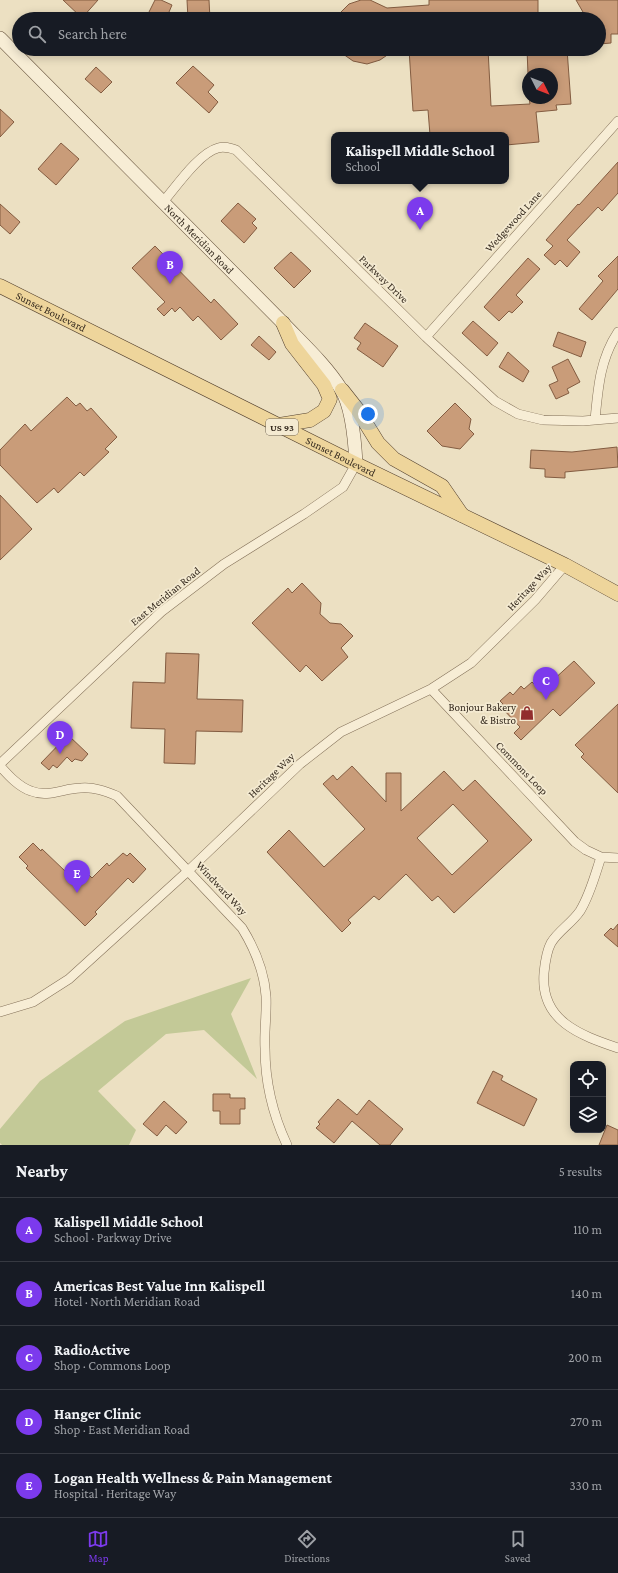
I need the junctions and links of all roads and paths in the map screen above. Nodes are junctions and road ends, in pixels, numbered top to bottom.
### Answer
1 (0, 38) edge
2 (12, 50) edge
3 (18, 56) edge
4 (618, 121) edge
5 (163, 202) junction
6 (0, 286) edge
7 (283, 323) junction
8 (618, 332) edge
9 (426, 336) junction
10 (342, 390) junction
11 (618, 418) edge
12 (595, 420) junction
13 (279, 426) junction
14 (356, 464) junction
15 (462, 516) junction
16 (565, 565) junction
17 (618, 594) edge
18 (431, 689) junction
19 (0, 765) edge
20 (601, 857) junction
21 (618, 858) edge
22 (189, 870) junction
23 (0, 1012) edge
24 (618, 1048) edge
25 (286, 1145) edge

1 - 2 main road, North Meridian Road
3 - 5 main road, North Meridian Road
4 - 9 street, Wedgewood Lane
5 - 7 main road, North Meridian Road
5 - 9 street, Parkway Drive
6 - 13 main road, Sunset Boulevard / US 93
7 - 10 main road, North Meridian Road
7 - 13 main road
8 - 12 street
9 - 12 street, Parkway Drive
10 - 14 main road, North Meridian Road
10 - 15 main road
11 - 12 street, Parkway Drive
13 - 14 main road, Sunset Boulevard / US 93
14 - 15 main road, Sunset Boulevard / US 93
14 - 19 street, East Meridian Road
15 - 16 main road, Sunset Boulevard / US 93
16 - 17 main road, Sunset Boulevard / US 93
16 - 18 street, Heritage Way
18 - 20 street, Commons Loop
18 - 22 street, Heritage Way
19 - 22 street, Windward Way
20 - 21 street, Commons Loop
20 - 24 street
22 - 23 street, Heritage Way
22 - 25 street, Windward Way

